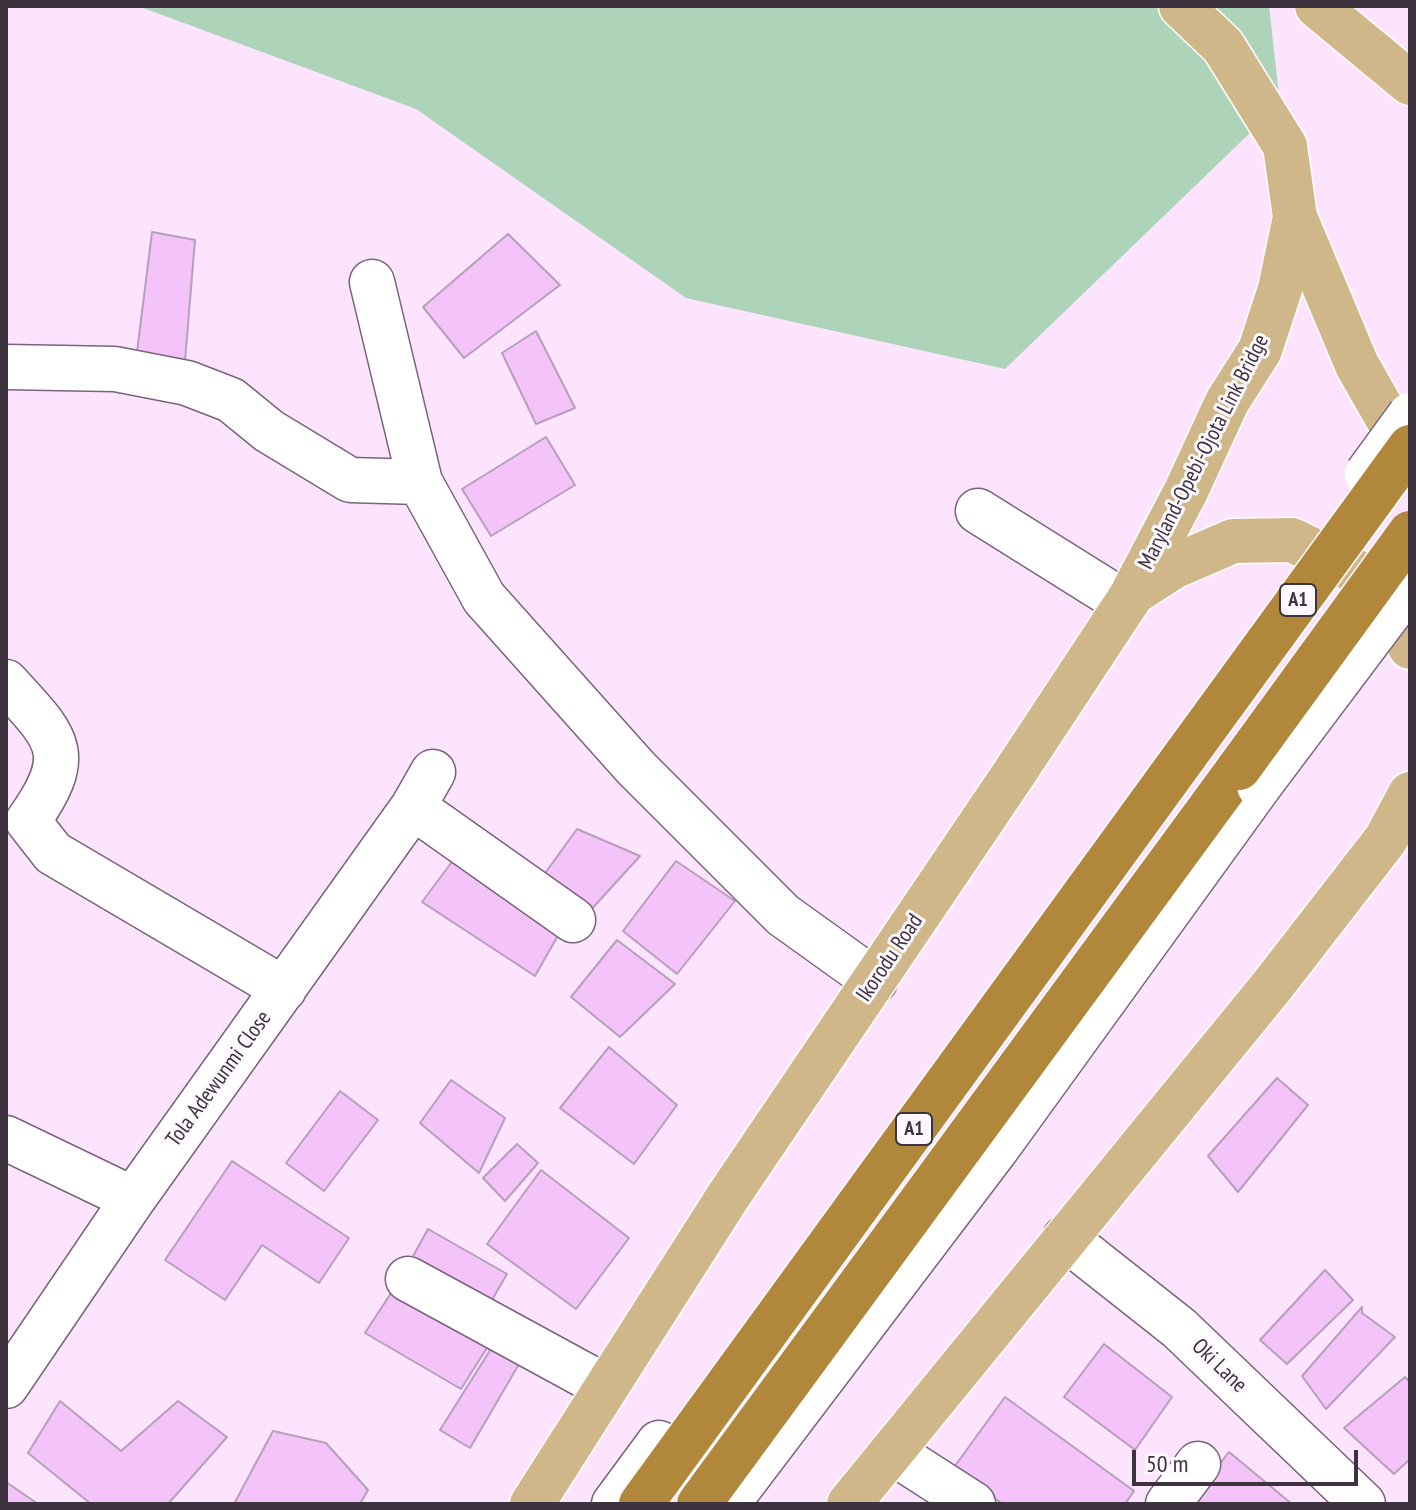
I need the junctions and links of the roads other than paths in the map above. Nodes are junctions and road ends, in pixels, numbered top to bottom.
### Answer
1 (1181, 6) edge
2 (1317, 6) edge
3 (1410, 83) edge
4 (1295, 217) junction
5 (372, 282) dead end
6 (6, 367) edge
7 (1410, 415) edge
8 (1410, 447) edge
9 (1410, 458) edge
10 (420, 482) junction
11 (978, 511) dead end
12 (1410, 533) edge
13 (1129, 598) junction
14 (1404, 614) edge
15 (6, 682) edge
16 (1179, 749) junction
17 (1249, 777) junction
18 (1410, 794) edge
19 (17, 826) edge
20 (573, 920) dead end
21 (875, 981) junction
22 (284, 989) junction
23 (6, 1138) edge
24 (133, 1199) junction
25 (1065, 1238) junction
26 (408, 1279) dead end
27 (6, 1386) edge
28 (606, 1387) junction
29 (892, 1452) junction
30 (1198, 1464) dead end
31 (532, 1504) edge
32 (614, 1504) edge
33 (641, 1504) edge
34 (699, 1504) edge
35 (727, 1504) edge
36 (849, 1504) edge
37 (973, 1504) edge
38 (1168, 1504) edge
39 (1363, 1504) edge

1 - 4 main road, Maryland-Opebi-Ojota Link Bridge
2 - 3 main road
4 - 9 main road, Maryland-Opebi-Ojota Link Bridge
4 - 13 main road, Maryland-Opebi-Ojota Link Bridge
5 - 10 street
6 - 10 street
7 - 16 street, bridge
8 - 16 highway, A1, bridge
10 - 21 street
11 - 13 street
12 - 17 highway, A1, bridge
13 - 14 main road, Ikorodu Road
13 - 21 main road, Ikorodu Road
14 - 17 street, bridge
15 - 19 street
16 - 32 street
16 - 33 highway, A1
17 - 34 highway, A1
17 - 35 street
18 - 25 main road
19 - 22 street
20 - 22 street, Tola Adewunmi Close
21 - 28 main road, Ikorodu Road
22 - 24 street, Tola Adewunmi Close
23 - 24 street
24 - 27 street, Tola Adewunmi Close
25 - 29 main road
25 - 39 street, Oki Lane
26 - 28 street
28 - 31 main road, Ikorodu Road
29 - 36 main road
29 - 37 street
30 - 38 street

